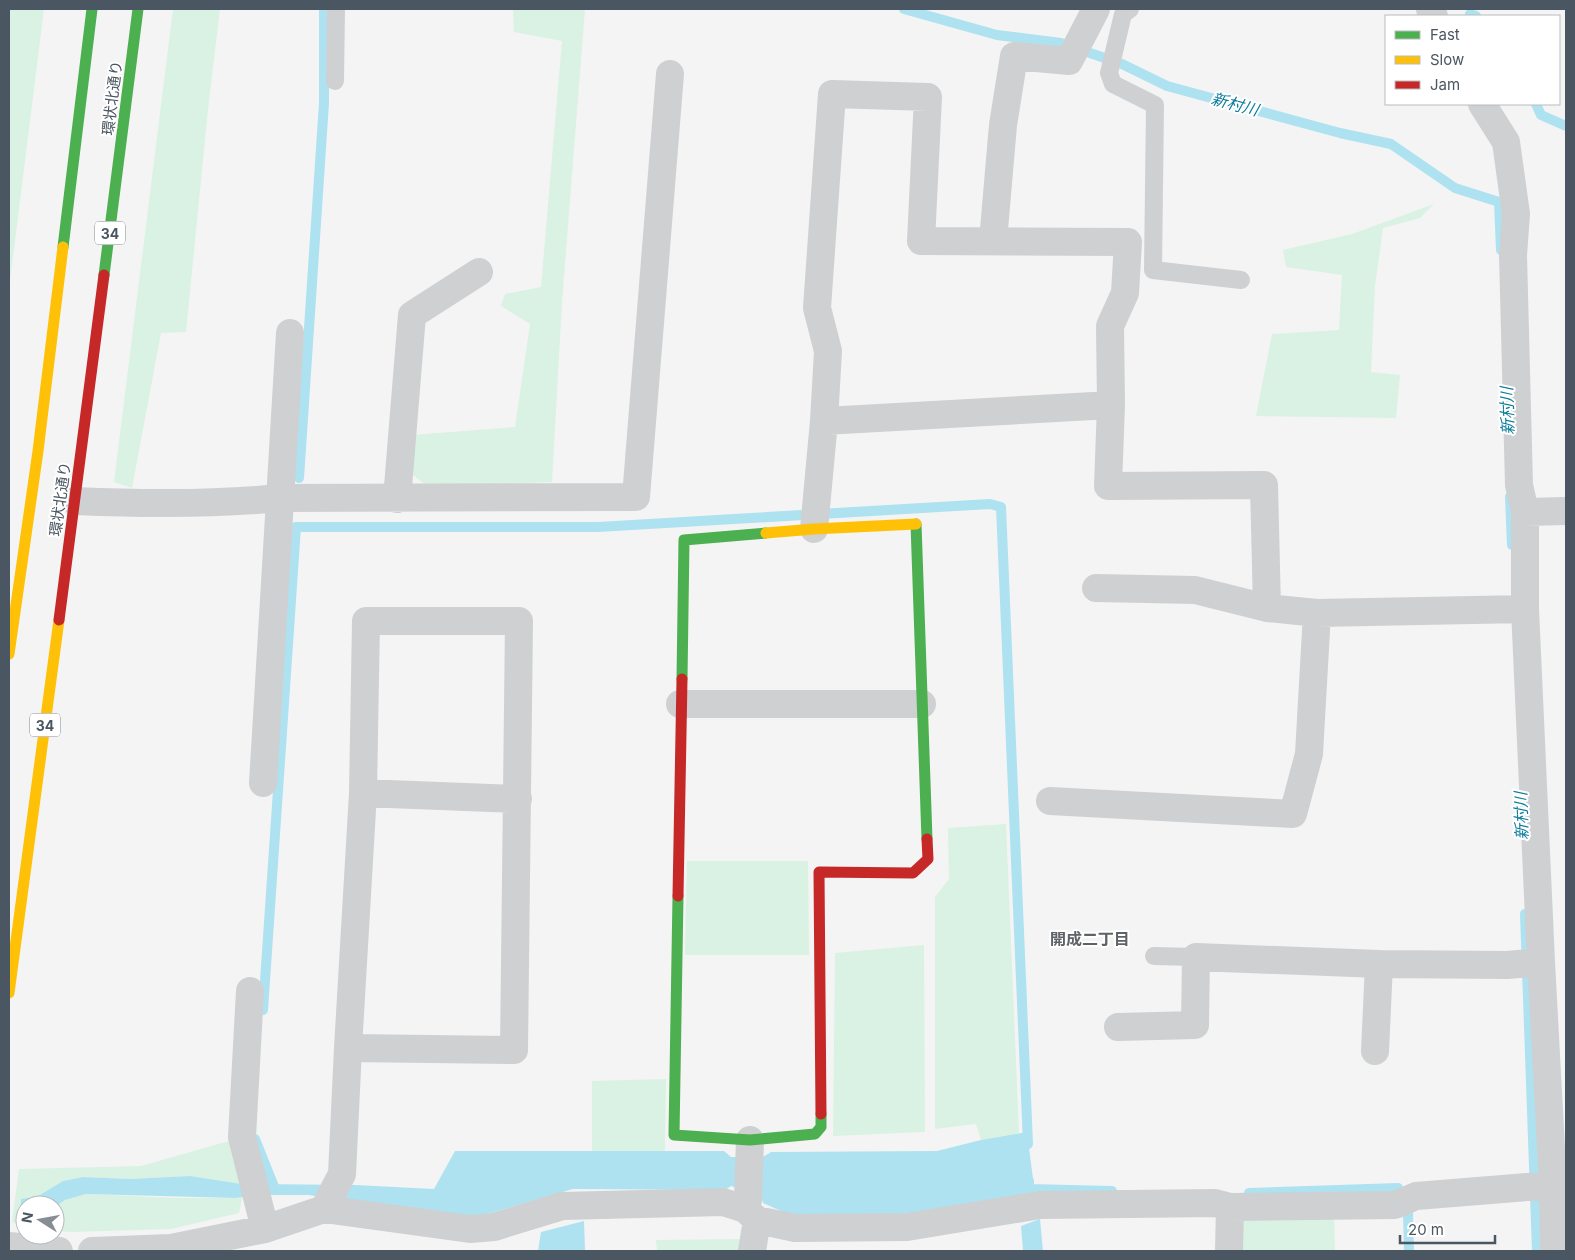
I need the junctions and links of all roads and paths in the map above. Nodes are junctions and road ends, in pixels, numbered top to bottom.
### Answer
1 (92, 9) edge
2 (138, 9) edge
3 (336, 9) edge
4 (1096, 9) edge
5 (1130, 9) edge
6 (670, 74) dead end
7 (335, 81) dead end
8 (1483, 105) edge
9 (993, 241) junction
10 (479, 272) dead end
11 (1241, 280) dead end
12 (290, 333) dead end
13 (1111, 405) junction
14 (824, 421) junction
15 (279, 498) junction
16 (397, 499) junction
17 (75, 501) junction
18 (1566, 511) edge
19 (1525, 512) junction
20 (815, 518) junction
21 (1096, 588) dead end
22 (1268, 608) junction
23 (1512, 609) junction
24 (1317, 613) junction
25 (9, 654) edge
26 (680, 704) junction
27 (922, 704) junction
28 (263, 783) dead end
29 (363, 793) junction
30 (518, 798) junction
31 (1050, 801) dead end
32 (1154, 956) dead end
33 (1196, 957) junction
34 (1541, 962) junction
35 (1379, 964) junction
36 (250, 991) dead end
37 (9, 993) edge
38 (1118, 1027) dead end
39 (348, 1048) junction
40 (1375, 1051) dead end
41 (750, 1144) junction
42 (1540, 1186) junction
43 (330, 1197) junction
44 (1230, 1208) junction
45 (750, 1210) junction
46 (265, 1229) junction
47 (907, 1239) edge
48 (9, 1246) edge
49 (59, 1251) edge
50 (92, 1251) edge
51 (752, 1251) edge
52 (1229, 1251) edge
53 (1554, 1251) edge

1 - 25 main road, 環状北通り
2 - 17 main road, 環状北通り / 34
3 - 7 lane
4 - 9 street
5 - 11 lane
6 - 16 street
8 - 19 street
9 - 13 street
9 - 14 street
10 - 16 street
12 - 15 street
13 - 14 street
13 - 22 street
14 - 20 street
15 - 16 street
15 - 17 street
15 - 28 street
17 - 37 main road, 環状北通り / 34
18 - 19 street
19 - 23 street
20 - 26 main road
20 - 27 main road
21 - 22 street
22 - 24 street
23 - 24 street
23 - 34 street
24 - 31 street
26 - 27 street
26 - 41 main road
27 - 41 main road
29 - 30 street
29 - 30 street
29 - 39 street
30 - 39 street
32 - 33 lane
33 - 35 street
33 - 38 street
34 - 35 street
34 - 42 street
35 - 40 street
36 - 46 street
39 - 43 street
41 - 45 street
42 - 44 street
42 - 53 street
43 - 45 street
43 - 46 street
44 - 47 street
44 - 52 street
45 - 47 street
45 - 51 street
46 - 50 street
48 - 49 street

